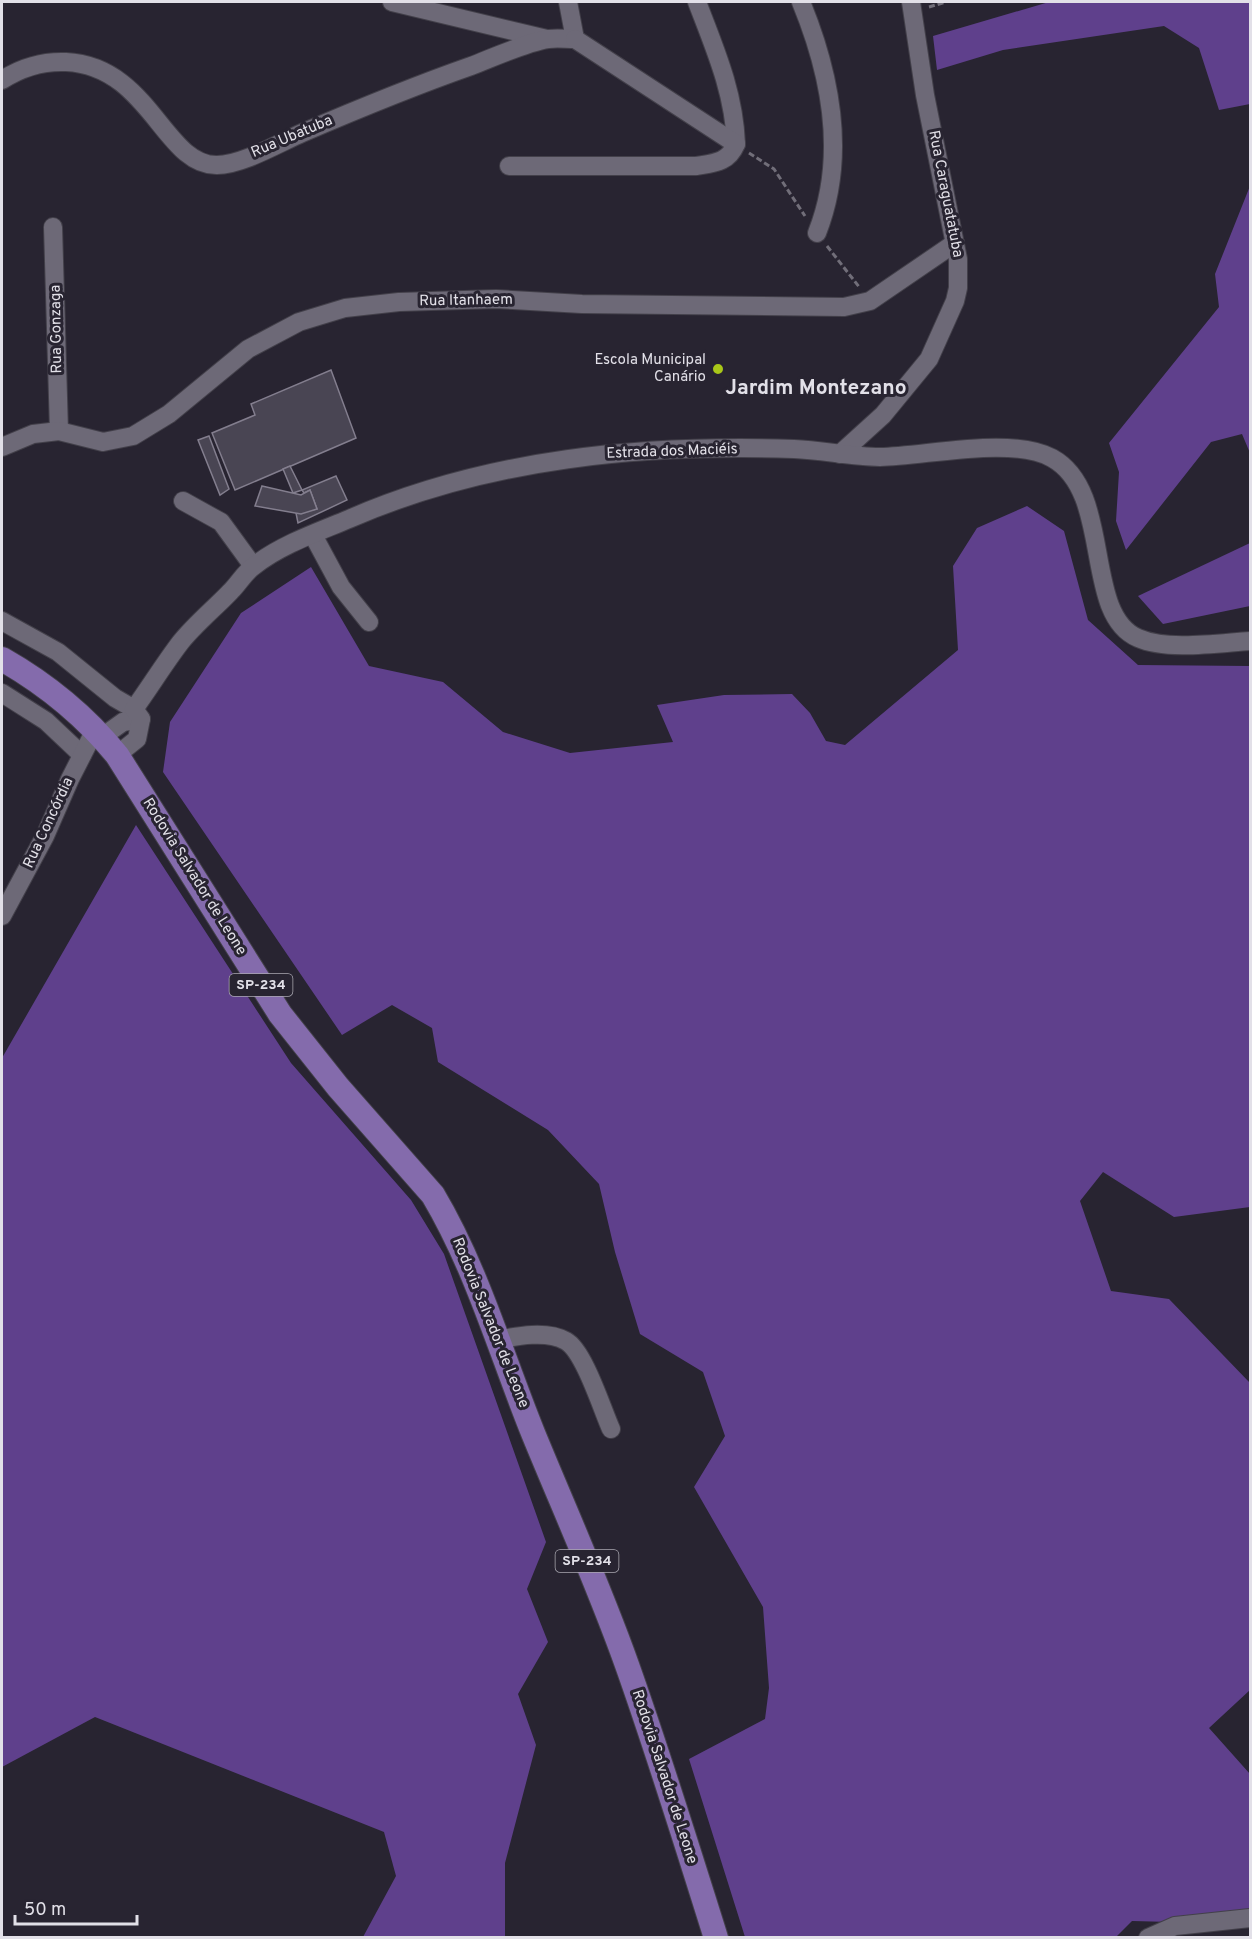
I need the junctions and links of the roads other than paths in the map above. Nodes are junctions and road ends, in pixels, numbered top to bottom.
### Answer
1 (392, 2) edge
2 (568, 2) edge
3 (697, 2) edge
4 (801, 2) edge
5 (911, 2) edge
6 (547, 39) junction
7 (575, 39) junction
8 (2, 80) edge
9 (736, 144) junction
10 (509, 166) dead end
11 (54, 227) dead end
12 (817, 233) dead end
13 (955, 243) junction
14 (59, 431) junction
15 (2, 447) edge
16 (840, 454) junction
17 (183, 501) dead end
18 (313, 535) junction
19 (253, 566) junction
20 (2, 621) edge
21 (369, 622) dead end
22 (1251, 641) edge
23 (2, 659) edge
24 (2, 693) edge
25 (138, 714) junction
26 (98, 734) junction
27 (82, 755) junction
28 (117, 755) junction
29 (2, 916) edge
30 (497, 1340) junction
31 (611, 1429) dead end
32 (1251, 1918) edge
33 (716, 1938) edge
34 (1148, 1938) edge

1 - 6 street
2 - 7 street
3 - 9 street
4 - 12 street
5 - 13 street, Rua Caraguatatuba
6 - 7 street, Rua Ubatuba
6 - 8 street, Rua Ubatuba
7 - 9 street
9 - 10 street
11 - 14 street, Rua Gonzaga
13 - 14 street, Rua Itanhaem
13 - 16 street, Rua Caraguatatuba
14 - 15 street, Rua Itanhaem
16 - 18 street, Estrada dos Maciéis
16 - 22 street, Estrada dos Maciéis
17 - 19 street
18 - 19 street, Estrada dos Maciéis
18 - 21 street
19 - 25 street, Estrada dos Maciéis
20 - 25 street
23 - 26 main road, Rodovia Salvador de Leone / SP-234
24 - 27 street
25 - 26 street
25 - 28 street, Estrada dos Maciéis
26 - 27 street, Rua Concórdia
26 - 28 main road, Rodovia Salvador de Leone / SP-234
27 - 29 street, Rua Concórdia
28 - 30 main road, Rodovia Salvador de Leone / SP-234
30 - 31 street
30 - 33 main road, Rodovia Salvador de Leone / SP-234
32 - 34 street

